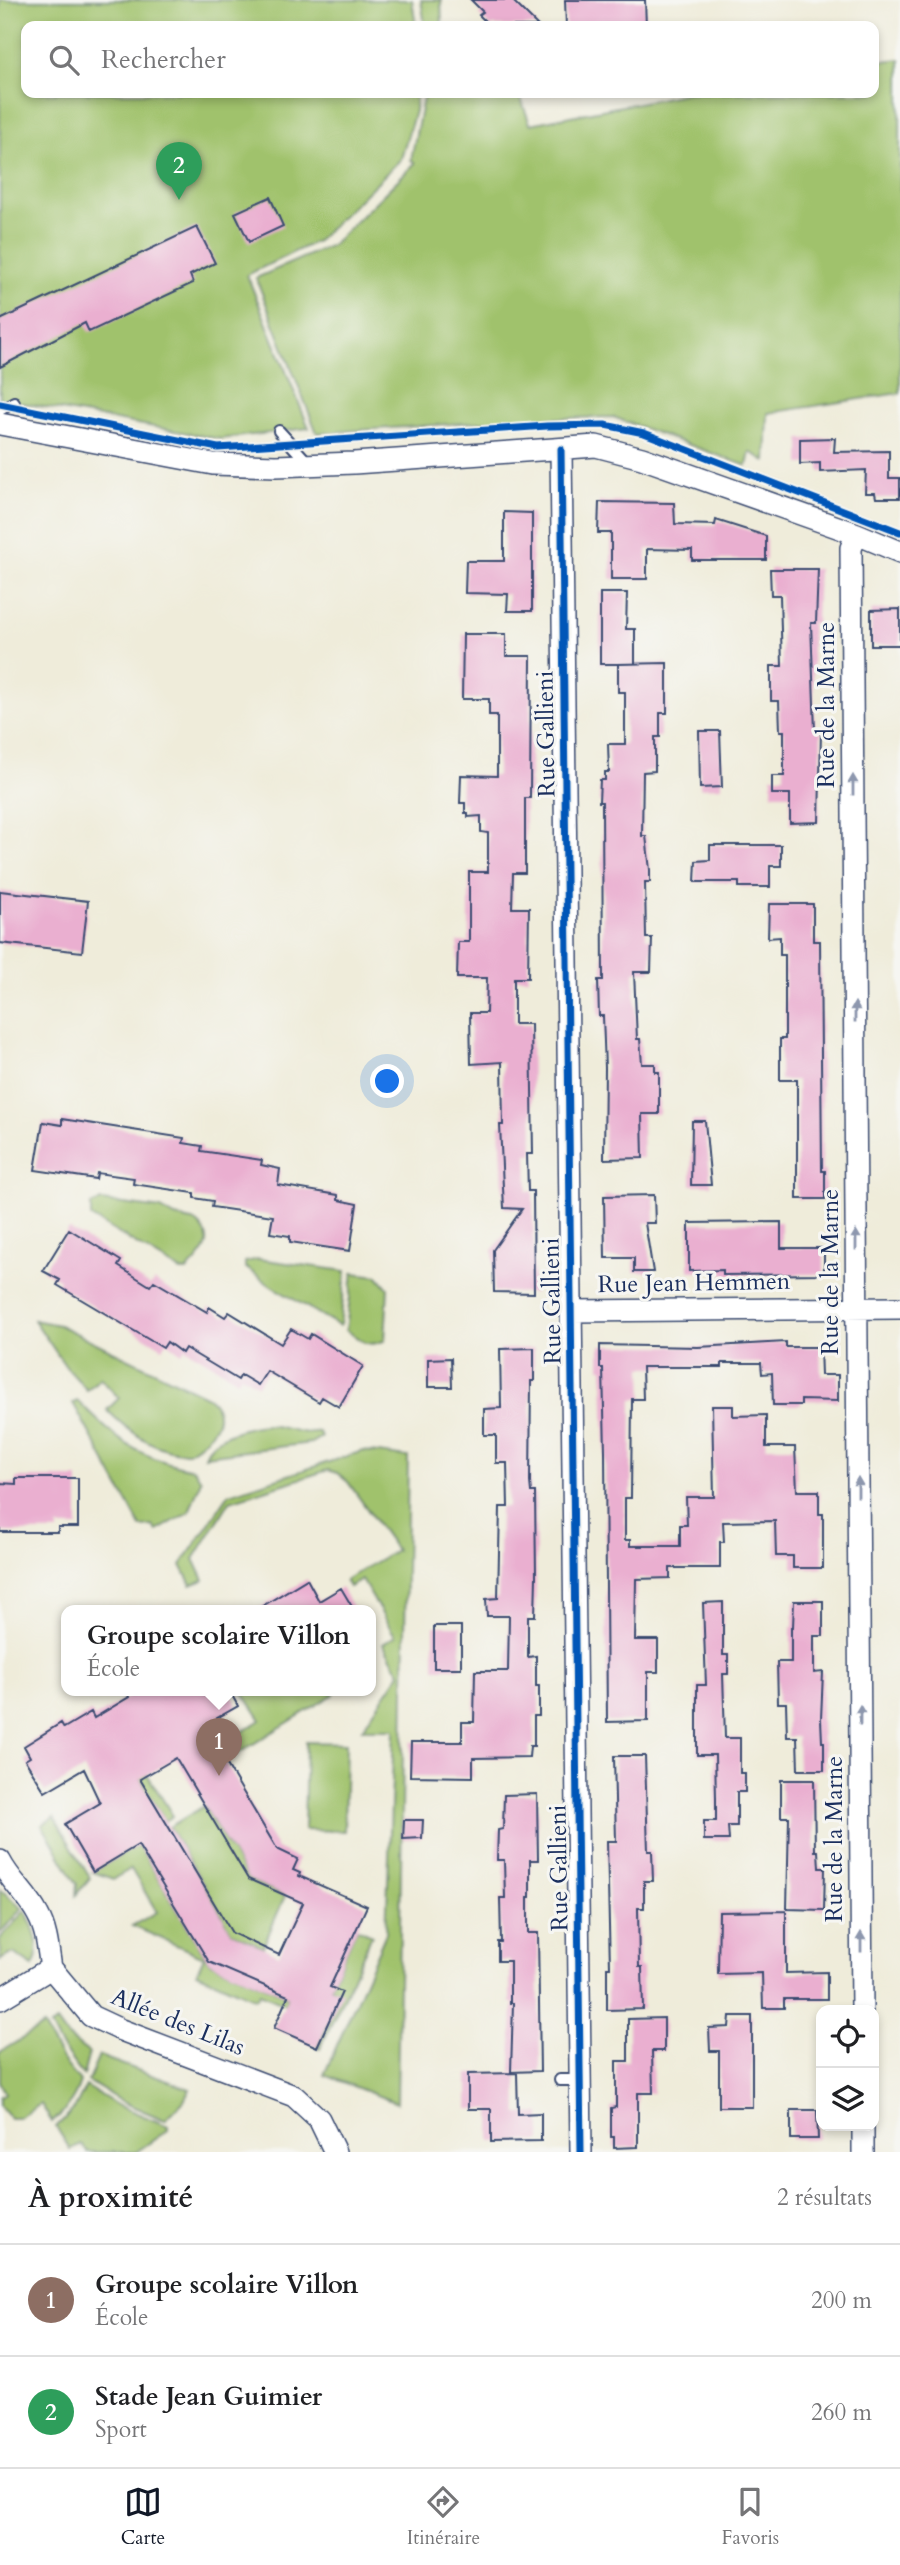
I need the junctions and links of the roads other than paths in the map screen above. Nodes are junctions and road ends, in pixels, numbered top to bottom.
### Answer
1 (14, 402) dead end
2 (0, 410) edge
3 (0, 424) edge
4 (279, 431) dead end
5 (562, 449) junction
6 (310, 464) junction
7 (858, 534) junction
8 (900, 552) edge
9 (857, 1308) junction
10 (900, 1308) edge
11 (572, 1311) junction
12 (0, 1861) edge
13 (51, 1968) junction
14 (0, 1999) edge
15 (862, 2005) edge
16 (559, 2080) dead end
17 (581, 2080) junction
18 (863, 2131) edge
19 (335, 2152) edge
20 (581, 2152) edge
21 (863, 2152) edge

1 - 2 lane
3 - 6 street
4 - 6 lane
5 - 6 street
5 - 7 street
5 - 11 street, Rue Gallieni
7 - 8 street
9 -> 7 street, Rue de la Marne
9 - 10 street, Rue Jean Hemmen
9 - 11 street, Rue Jean Hemmen
15 -> 9 street, Rue de la Marne
11 - 17 street, Rue Gallieni
12 - 13 street
13 - 14 street
13 - 19 street, Allée des Lilas
16 - 17 lane
17 - 20 street, Rue Gallieni
18 - 21 street

